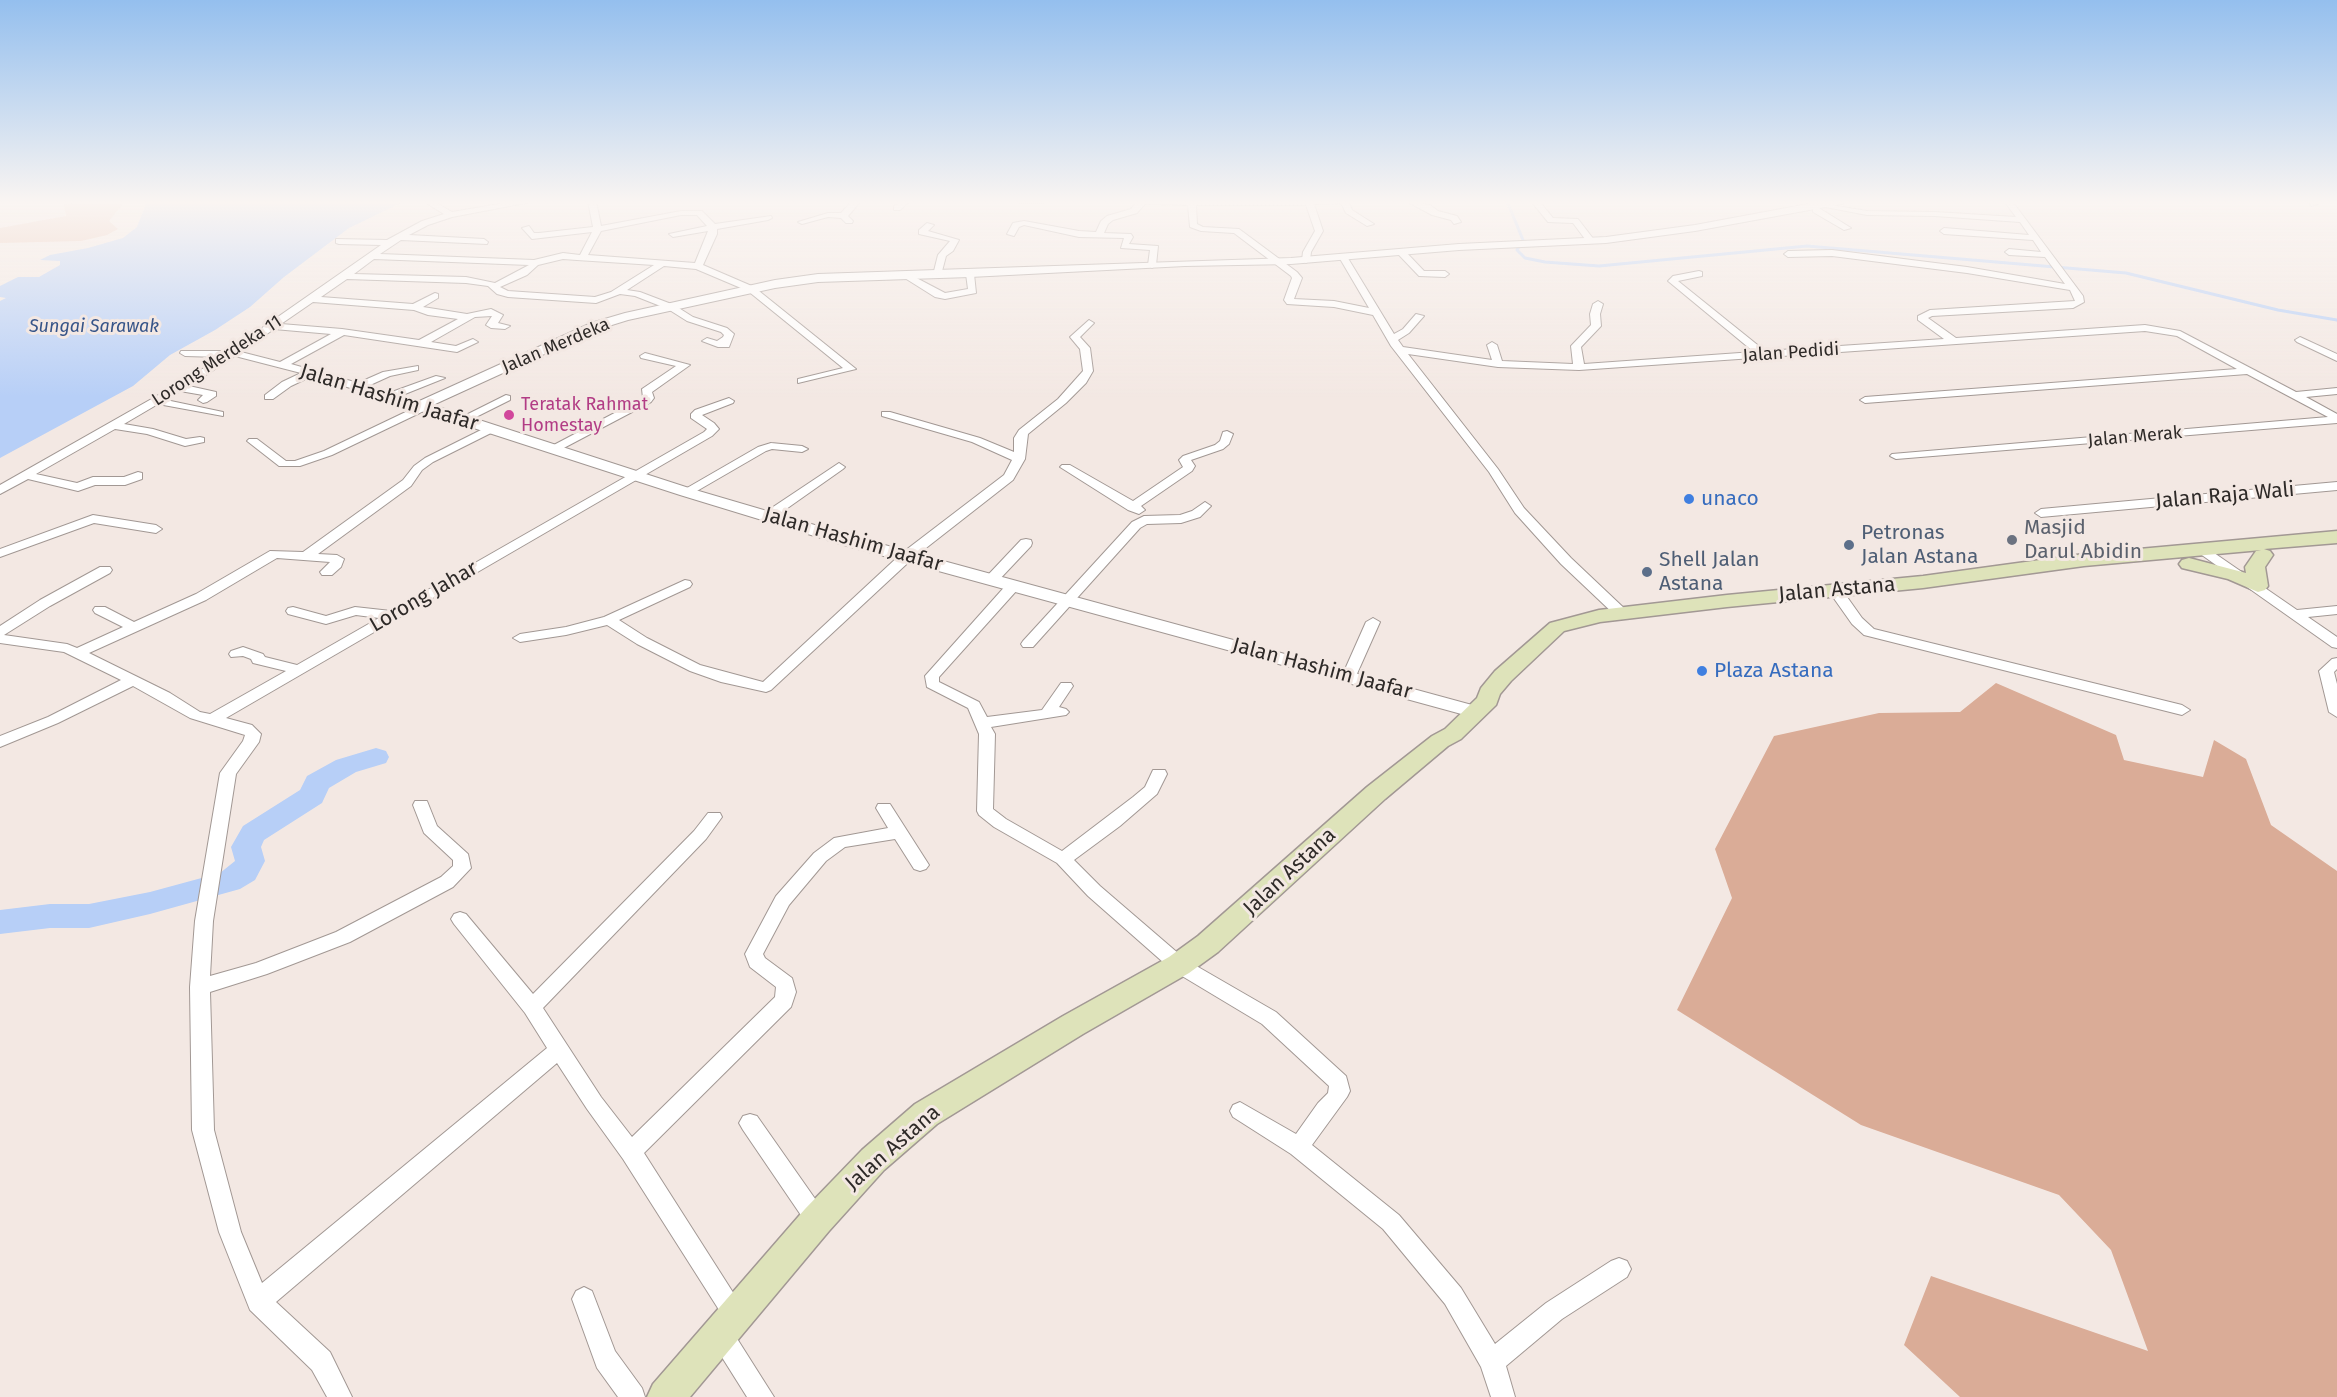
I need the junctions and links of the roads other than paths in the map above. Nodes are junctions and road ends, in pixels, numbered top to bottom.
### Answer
1 (360, 266) edge
2 (534, 266) edge
3 (658, 266) edge
4 (698, 266) edge
5 (939, 266) edge
6 (1128, 266) edge
7 (1282, 266) edge
8 (1348, 266) edge
9 (1415, 266) edge
10 (1937, 266) edge
11 (2056, 266) edge
12 (1445, 273) dead end
13 (970, 274) junction
14 (1699, 274) dead end
15 (904, 275) junction
16 (937, 275) junction
17 (345, 276) junction
18 (494, 287) junction
19 (2072, 288) junction
20 (751, 289) junction
21 (618, 291) junction
22 (528, 295) junction
23 (435, 296) dead end
24 (311, 299) junction
25 (1598, 304) dead end
26 (415, 306) junction
27 (670, 307) junction
28 (491, 312) junction
29 (1374, 312) junction
30 (1419, 316) dead end
31 (468, 317) junction
32 (1089, 323) dead end
33 (271, 326) junction
34 (505, 326) dead end
35 (342, 332) junction
36 (1392, 339) junction
37 (2300, 340) dead end
38 (707, 341) dead end
39 (1954, 341) junction
40 (473, 342) dead end
41 (420, 344) junction
42 (1492, 345) dead end
43 (1402, 350) junction
44 (185, 353) dead end
45 (234, 353) junction
46 (1764, 355) junction
47 (645, 356) dead end
48 (2337, 358) edge
49 (1498, 364) junction
50 (282, 365) junction
51 (1579, 367) junction
52 (414, 368) dead end
53 (2249, 371) junction
54 (311, 373) junction
55 (440, 378) dead end
56 (802, 381) dead end
57 (358, 387) junction
58 (180, 388) junction
59 (1855, 391) dead end
60 (2337, 391) edge
61 (2294, 394) junction
62 (391, 396) junction
63 (269, 397) dead end
64 (506, 398) dead end
65 (157, 400) junction
66 (203, 400) dead end
67 (729, 401) dead end
68 (422, 407) junction
69 (219, 414) dead end
70 (886, 414) dead end
71 (2337, 419) edge
72 (462, 420) junction
73 (113, 425) junction
74 (491, 429) junction
75 (1227, 434) dead end
76 (200, 440) dead end
77 (253, 441) dead end
78 (1920, 443) dead end
79 (554, 449) junction
80 (802, 449) dead end
81 (1933, 453) junction
82 (1896, 456) dead end
83 (1019, 459) junction
84 (1944, 460) dead end
85 (839, 466) dead end
86 (1066, 468) dead end
87 (25, 475) junction
88 (637, 475) junction
89 (138, 476) dead end
90 (2337, 486) edge
91 (78, 487) junction
92 (0, 490) edge
93 (686, 492) junction
94 (94, 494) dead end
95 (1205, 506) dead end
96 (1132, 507) junction
97 (2041, 513) dead end
98 (768, 516) junction
99 (1157, 520) junction
100 (156, 530) dead end
101 (1179, 531) dead end
102 (2337, 537) edge
103 (1026, 543) dead end
104 (2337, 546) edge
105 (2204, 550) junction
106 (0, 554) edge
107 (2263, 555) junction
108 (907, 556) junction
109 (305, 557) junction
110 (2220, 561) junction
111 (2189, 564) junction
112 (105, 570) dead end
113 (2012, 571) junction
114 (327, 572) dead end
115 (992, 579) junction
116 (685, 584) dead end
117 (1013, 586) junction
118 (2258, 586) junction
119 (1835, 590) junction
120 (1067, 601) junction
121 (2337, 609) edge
122 (100, 610) dead end
123 (292, 612) dead end
124 (1621, 613) junction
125 (2296, 614) junction
126 (393, 615) junction
127 (609, 620) junction
128 (1373, 622) dead end
129 (133, 627) junction
130 (0, 632) edge
131 (0, 639) edge
132 (520, 639) dead end
133 (1028, 644) dead end
134 (2337, 644) edge
135 (77, 653) junction
136 (236, 654) dead end
137 (2337, 662) edge
138 (297, 669) junction
139 (1350, 676) junction
140 (133, 680) junction
141 (1066, 686) dead end
142 (1477, 705) junction
143 (2182, 710) dead end
144 (2337, 712) edge
145 (213, 720) junction
146 (982, 723) junction
147 (0, 742) edge
148 (1159, 774) dead end
149 (421, 805) dead end
150 (884, 808) dead end
151 (714, 817) dead end
152 (900, 832) junction
153 (1063, 859) junction
154 (920, 866) dead end
155 (460, 919) dead end
156 (1179, 965) junction
157 (200, 987) junction
158 (532, 1007) junction
159 (560, 1049) junction
160 (1240, 1111) dead end
161 (750, 1123) dead end
162 (1299, 1147) junction
163 (631, 1152) junction
164 (817, 1220) junction
165 (1619, 1269) dead end
166 (584, 1299) dead end
167 (258, 1302) junction
168 (728, 1325) junction
169 (1492, 1362) junction
170 (340, 1397) edge
171 (633, 1397) edge
172 (666, 1397) edge
173 (762, 1397) edge
174 (1503, 1397) edge

1 - 17 street, Lorong Merdeka 11
2 - 18 street
3 - 21 street
4 - 20 street
5 - 16 street
6 - 13 street, Jalan Merdeka
7 - 29 street
8 - 29 street
9 - 12 street
10 - 19 street
11 - 19 street
13 - 15 street
13 - 16 street, Jalan Merdeka
14 - 46 street
15 - 16 street, Jalan Merdeka
15 - 20 street, Jalan Merdeka
17 - 18 street
17 - 24 street, Lorong Merdeka 11
18 - 22 street
19 - 39 street
20 - 27 street, Jalan Merdeka
20 - 56 street
21 - 22 street
21 - 27 street
22 - 28 street
23 - 26 street
24 - 26 street
24 - 33 street, Lorong Merdeka 11
25 - 51 street
26 - 31 street
27 - 38 street
27 - 68 street, Jalan Merdeka
28 - 31 street
28 - 34 street
29 - 36 street
30 - 36 street
31 - 41 street
32 - 83 street
33 - 35 street
33 - 45 street, Lorong Merdeka 11
35 - 41 street
35 - 50 street
36 - 43 street
37 - 48 street
39 - 46 street, Jalan Pedidi
39 - 53 street, Jalan Pedidi
40 - 41 street
42 - 49 street
43 - 49 street, Jalan Pedidi
43 - 124 street
44 - 45 street, Jalan Hashim Jaafar
45 - 50 street, Jalan Hashim Jaafar
45 - 58 street, Lorong Merdeka 11
46 - 51 street, Jalan Pedidi
47 - 79 street
49 - 51 street, Jalan Pedidi
50 - 54 street, Jalan Hashim Jaafar
52 - 57 street
53 - 59 street
53 - 61 street, Jalan Pedidi
54 - 57 street, Jalan Hashim Jaafar
54 - 63 street
55 - 62 street
57 - 62 street, Jalan Hashim Jaafar
58 - 65 street, Lorong Merdeka 11
58 - 66 street
60 - 61 street
61 - 71 street, Jalan Pedidi
62 - 68 street, Jalan Hashim Jaafar
64 - 72 street
65 - 69 street
65 - 73 street, Lorong Merdeka 11
67 - 88 street, Lorong Jahar
68 - 72 street, Jalan Hashim Jaafar
68 - 77 street
70 - 83 street
71 - 81 street, Jalan Merak
72 - 74 street, Jalan Hashim Jaafar
73 - 76 street
73 - 87 street, Lorong Merdeka 11
74 - 79 street, Jalan Hashim Jaafar
74 - 109 street
75 - 96 street
78 - 81 street
79 - 88 street, Jalan Hashim Jaafar
80 - 93 street
81 - 82 street, Jalan Merak
81 - 84 street
83 - 108 street
85 - 98 street
86 - 96 street
87 - 91 street
87 - 92 street, Lorong Merdeka 11
88 - 93 street, Jalan Hashim Jaafar
88 - 126 street, Lorong Jahar
89 - 91 street
90 - 97 street, Jalan Raja Wali
91 - 94 street
93 - 98 street, Jalan Hashim Jaafar
95 - 99 street
96 - 99 street
98 - 108 street, Jalan Hashim Jaafar
99 - 101 street
99 - 120 street
100 - 106 street
102 - 105 main road, Jalan Astana
103 - 115 street
104 - 107 main road, Jalan Astana
105 - 110 street
105 - 113 main road, Jalan Astana
107 - 110 main road, Jalan Astana
107 - 118 main road
108 - 115 street, Jalan Hashim Jaafar
108 - 127 street
109 - 114 street
109 - 129 street
110 - 111 main road, Jalan Astana
110 - 118 street
111 - 113 main road, Jalan Astana
111 - 118 main road
112 - 130 street
113 - 119 main road, Jalan Astana
115 - 117 street, Jalan Hashim Jaafar
116 - 127 street
117 - 120 street, Jalan Hashim Jaafar
117 - 146 street
118 - 125 street
119 - 124 main road, Jalan Astana
119 - 143 street
120 - 133 street
120 - 139 street, Jalan Hashim Jaafar
121 - 125 street
122 - 129 street
123 - 126 street
124 - 142 main road, Jalan Astana
125 - 134 street
126 - 138 street, Lorong Jahar
127 - 132 street
128 - 139 street
129 - 135 street
131 - 135 street
135 - 140 street
136 - 138 street
137 - 144 street
138 - 145 street, Lorong Jahar
139 - 142 street, Jalan Hashim Jaafar
140 - 145 street
140 - 147 street
141 - 146 street
142 - 156 main road, Jalan Astana
145 - 157 street
146 - 153 street
148 - 153 street
149 - 157 street
150 - 152 street
151 - 158 street
152 - 154 street
152 - 163 street
153 - 156 street
155 - 158 street
156 - 162 street
156 - 164 main road, Jalan Astana
157 - 167 street
158 - 159 street
159 - 163 street
159 - 167 street
160 - 162 street
161 - 164 street
162 - 169 street
163 - 168 street
164 - 168 main road, Jalan Astana
165 - 169 street
166 - 171 street
167 - 170 street
168 - 172 main road, Jalan Astana
168 - 173 street
169 - 174 street

